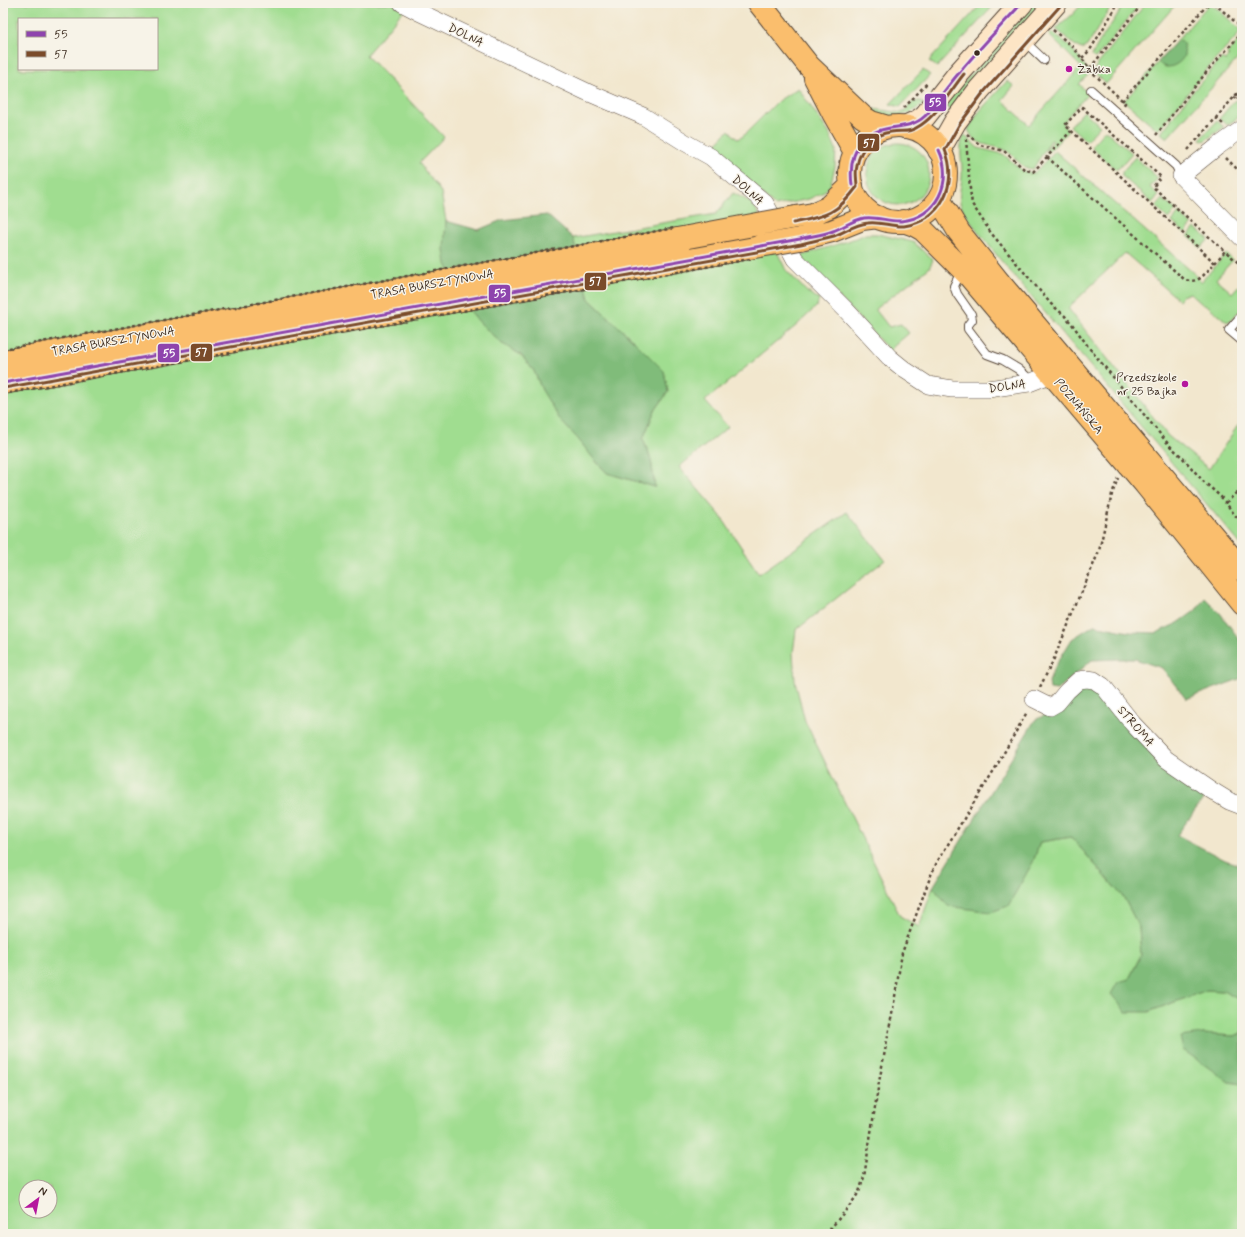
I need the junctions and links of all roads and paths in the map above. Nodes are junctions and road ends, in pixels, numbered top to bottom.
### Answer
1 (402, 3) edge
2 (759, 3) edge
3 (1022, 3) edge
4 (1056, 3) edge
5 (1117, 3) edge
6 (1143, 3) edge
7 (1209, 3) edge
8 (1214, 3) edge
9 (1051, 28) dead end
10 (1242, 28) edge
11 (1242, 33) edge
12 (1023, 40) junction
13 (1082, 58) junction
14 (1044, 60) dead end
15 (810, 66) junction
16 (1090, 68) junction
17 (1242, 88) edge
18 (1091, 90) dead end
19 (1234, 97) junction
20 (1122, 100) junction
21 (923, 103) junction
22 (1242, 103) edge
23 (1128, 111) dead end
24 (898, 121) junction
25 (958, 128) junction
26 (1242, 129) edge
27 (1071, 131) junction
28 (1152, 133) dead end
29 (939, 150) junction
30 (1186, 152) dead end
31 (848, 153) junction
32 (1222, 154) dead end
33 (1047, 157) junction
34 (1242, 174) edge
35 (1181, 176) junction
36 (844, 183) junction
37 (938, 199) junction
38 (878, 217) junction
39 (904, 221) junction
40 (680, 226) dead end
41 (1242, 238) edge
42 (1225, 251) junction
43 (752, 259) dead end
44 (1214, 262) junction
45 (1242, 266) edge
46 (962, 270) junction
47 (1242, 315) edge
48 (1242, 341) edge
49 (3, 349) edge
50 (3, 361) edge
51 (1052, 374) junction
52 (3, 383) edge
53 (1029, 383) junction
54 (3, 394) edge
55 (1126, 462) junction
56 (1242, 487) edge
57 (1238, 491) junction
58 (1242, 495) edge
59 (1226, 503) junction
60 (1242, 524) edge
61 (1242, 570) edge
62 (1242, 604) edge
63 (1034, 699) junction
64 (1242, 806) edge
65 (826, 1234) edge

1 - 53 street, DOLNA
2 - 15 main road
3 - 21 main road
4 - 12 main road
5 - 13 path
6 - 16 path
7 - 20 path
8 - 10 path
9 - 13 path
11 - 28 path
12 - 14 lane
12 - 25 main road
13 - 16 path
15 - 24 main road
15 - 31 main road
16 - 20 path
17 - 19 path
18 - 35 lane
19 - 22 path
19 - 30 path
20 - 23 path
21 - 24 path
21 - 24 main road
24 - 29 main road
24 - 31 main road
25 - 29 main road
25 - 33 path
25 - 59 path
26 - 35 street
27 - 33 path
27 - 42 path
27 - 44 path
29 - 37 main road
31 - 36 path
31 - 36 main road
32 - 34 path
33 - 44 path
35 - 41 street
36 - 38 main road
36 - 50 main road, TRASA BURSZTYNOWA, bridge
37 - 39 main road
37 - 61 main road, POZNAŃSKA
38 - 39 main road
38 - 52 main road, TRASA BURSZTYNOWA, bridge
39 - 46 main road, POZNAŃSKA
40 - 49 path, bridge
42 - 44 path
42 - 45 path
43 - 54 path, bridge
46 - 51 main road, POZNAŃSKA
46 - 53 lane
47 - 48 lane
51 - 53 street, DOLNA
51 - 55 main road, POZNAŃSKA
55 - 62 main road, POZNAŃSKA
55 - 63 path
56 - 57 path
57 - 58 path
57 - 59 path
59 - 60 path
63 - 64 street, STROMA
63 - 65 path

